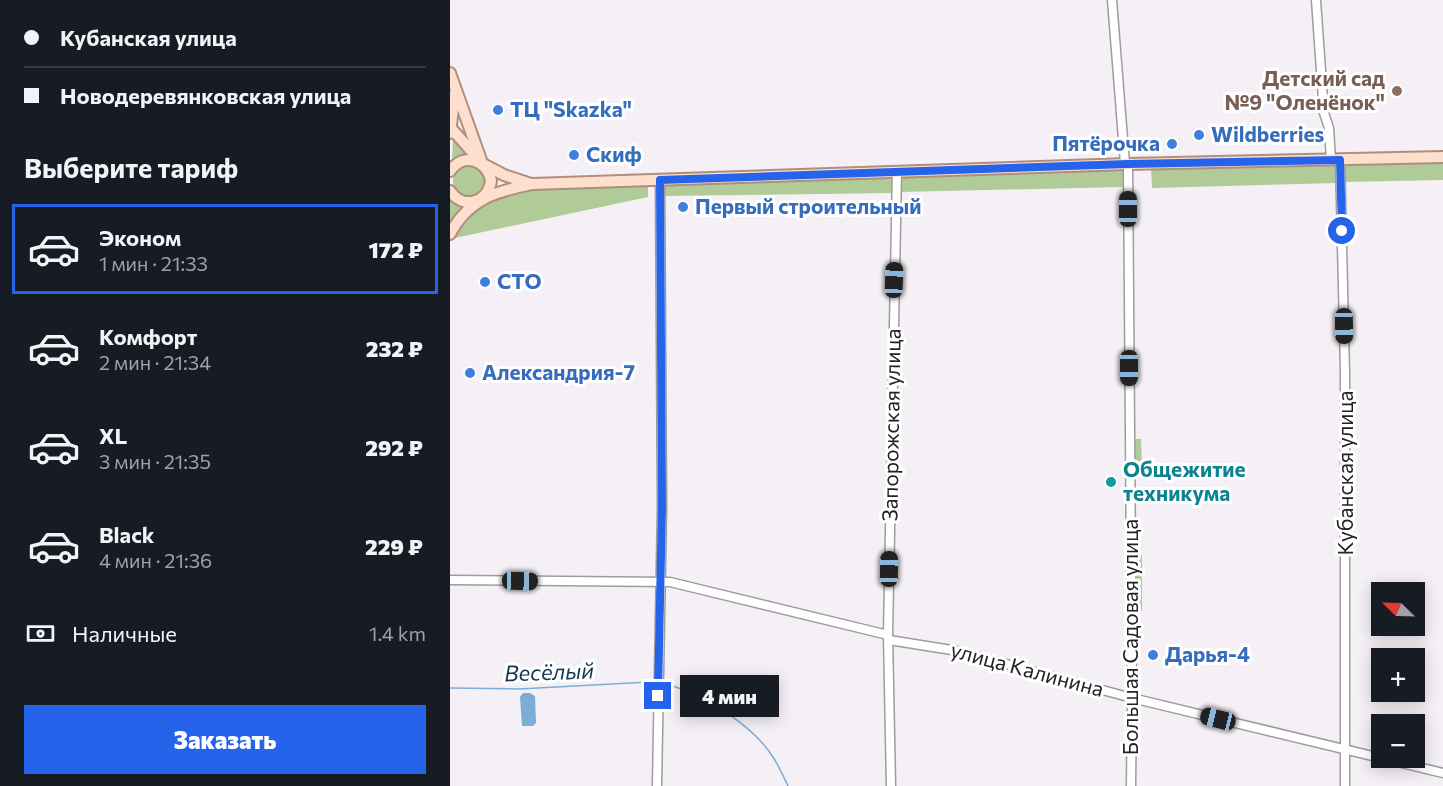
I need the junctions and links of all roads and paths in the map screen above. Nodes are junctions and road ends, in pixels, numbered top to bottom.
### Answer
1 (1112, 0) edge
2 (1316, 0) edge
3 (450, 73) edge
4 (456, 90) junction
5 (450, 128) edge
6 (450, 133) edge
7 (1443, 157) edge
8 (1335, 160) junction
9 (483, 164) junction
10 (1126, 164) junction
11 (450, 171) edge
12 (897, 171) junction
13 (660, 180) junction
14 (532, 184) junction
15 (450, 192) edge
16 (481, 199) junction
17 (450, 234) edge
18 (450, 580) edge
19 (661, 583) junction
20 (889, 637) junction
21 (1132, 698) junction
22 (1346, 750) junction
23 (1443, 773) edge
24 (657, 786) edge
25 (891, 786) edge
26 (1131, 786) edge
27 (1345, 786) edge

1 - 10 street, Большая Садовая улица
2 - 8 street, Кубанская улица
3 - 4 main road
4 - 5 main road
4 - 9 main road
5 - 6 main road
5 - 9 main road
7 - 8 main road
8 - 10 main road
8 - 22 street, Кубанская улица
9 - 11 main road
9 - 14 main road
9 - 16 main road
10 - 12 main road
10 - 21 street, Большая Садовая улица
12 - 13 main road
12 - 20 street, Запорожская улица
13 - 14 main road
13 - 19 street
14 - 16 main road
15 - 16 main road
16 - 17 main road
18 - 19 street, улица Калинина
19 - 20 street, улица Калинина
19 - 24 street
20 - 21 street, улица Калинина
20 - 25 street, Запорожская улица
21 - 22 street, улица Калинина
21 - 26 street, Большая Садовая улица
22 - 23 street, улица Калинина
22 - 27 street, Кубанская улица

